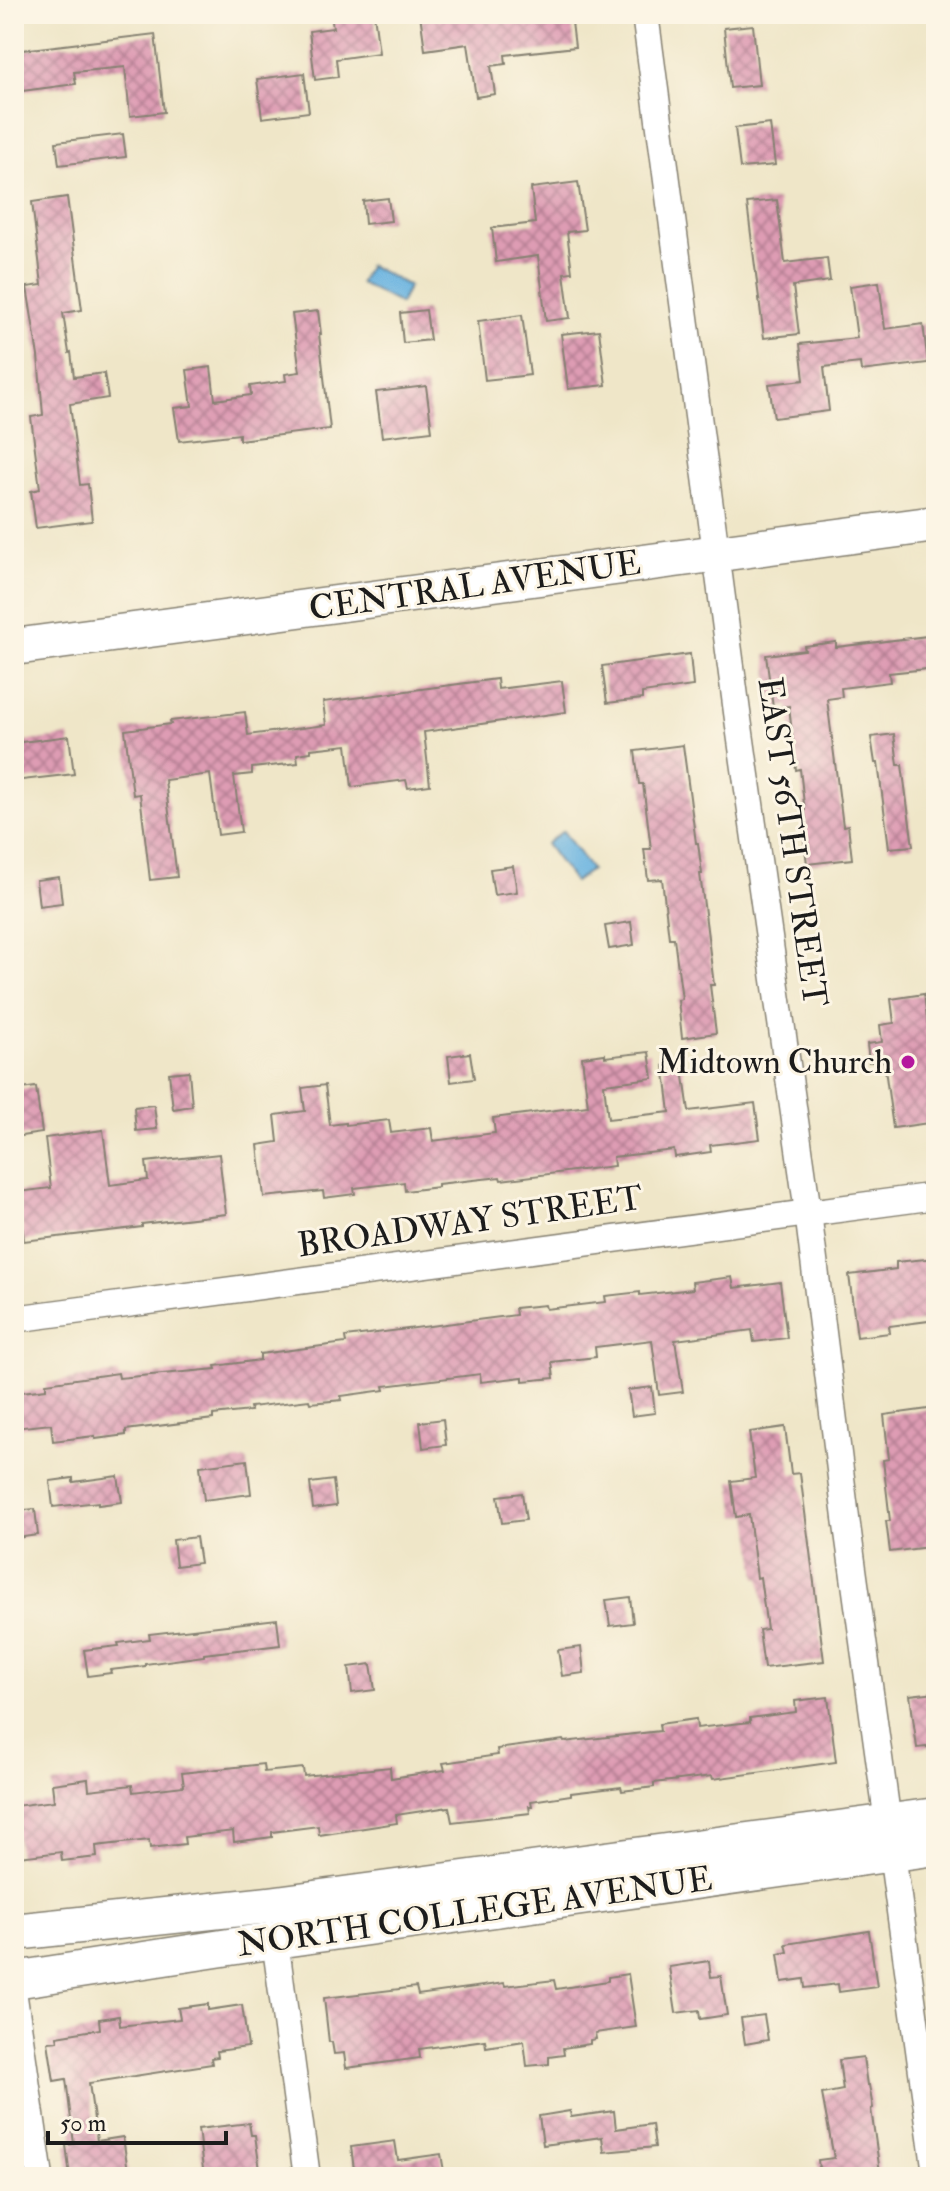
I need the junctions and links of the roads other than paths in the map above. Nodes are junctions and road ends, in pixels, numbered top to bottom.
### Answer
1 (645, 14) edge
2 (936, 524) edge
3 (717, 553) junction
4 (14, 647) edge
5 (936, 1196) edge
6 (808, 1212) junction
7 (14, 1319) edge
8 (936, 1816) edge
9 (890, 1838) junction
10 (936, 1847) edge
11 (14, 1932) edge
12 (275, 1940) junction
13 (14, 1980) edge
14 (14, 1997) edge
15 (936, 2173) edge
16 (40, 2177) edge
17 (307, 2177) edge

1 - 3 street, EAST 56TH STREET
2 - 3 main road, CENTRAL AVENUE
3 - 4 main road, CENTRAL AVENUE
3 - 6 street, EAST 56TH STREET
5 - 6 street, BROADWAY STREET
6 - 7 street, BROADWAY STREET
6 - 9 street, EAST 56TH STREET
8 - 9 main road, NORTH COLLEGE AVENUE
9 - 10 main road, NORTH COLLEGE AVENUE
9 - 11 main road, NORTH COLLEGE AVENUE
9 - 12 main road, NORTH COLLEGE AVENUE
9 - 15 street, EAST 56TH STREET
12 - 13 main road, NORTH COLLEGE AVENUE
12 - 17 street
14 - 16 street

